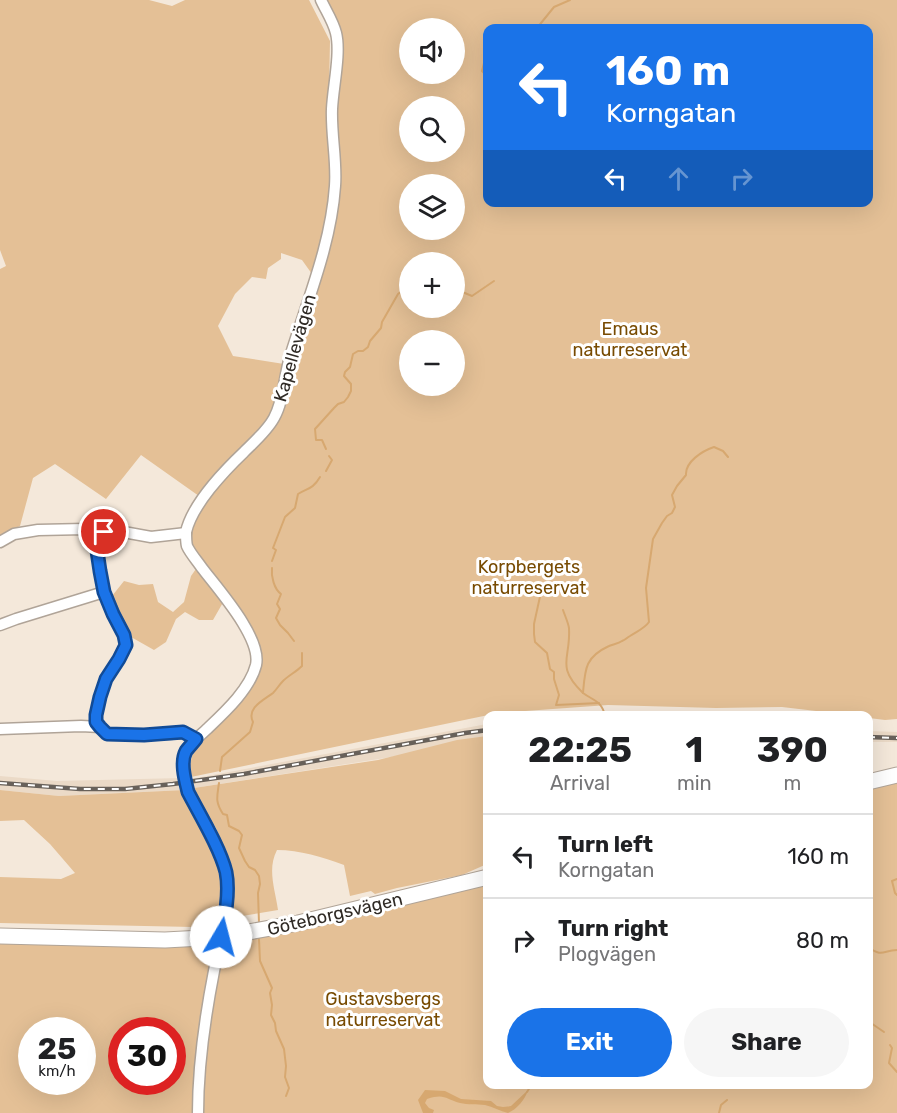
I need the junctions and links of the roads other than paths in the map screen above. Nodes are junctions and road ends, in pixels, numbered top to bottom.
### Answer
1 (321, 0) edge
2 (104, 532) junction
3 (186, 533) junction
4 (0, 542) edge
5 (104, 592) junction
6 (0, 626) edge
7 (100, 727) junction
8 (0, 729) edge
9 (196, 739) junction
10 (897, 775) edge
11 (873, 781) edge
12 (483, 878) edge
13 (0, 936) edge
14 (221, 937) junction
15 (198, 1113) edge

1 - 3 street, Kapellevägen
2 - 3 street
2 - 4 street
2 - 5 street
3 - 9 street
5 - 6 street
5 - 7 street
7 - 8 street
7 - 9 street
9 - 14 street
10 - 11 street
12 - 14 street, Göteborgsvägen
13 - 14 street, Göteborgsvägen
14 - 15 street

